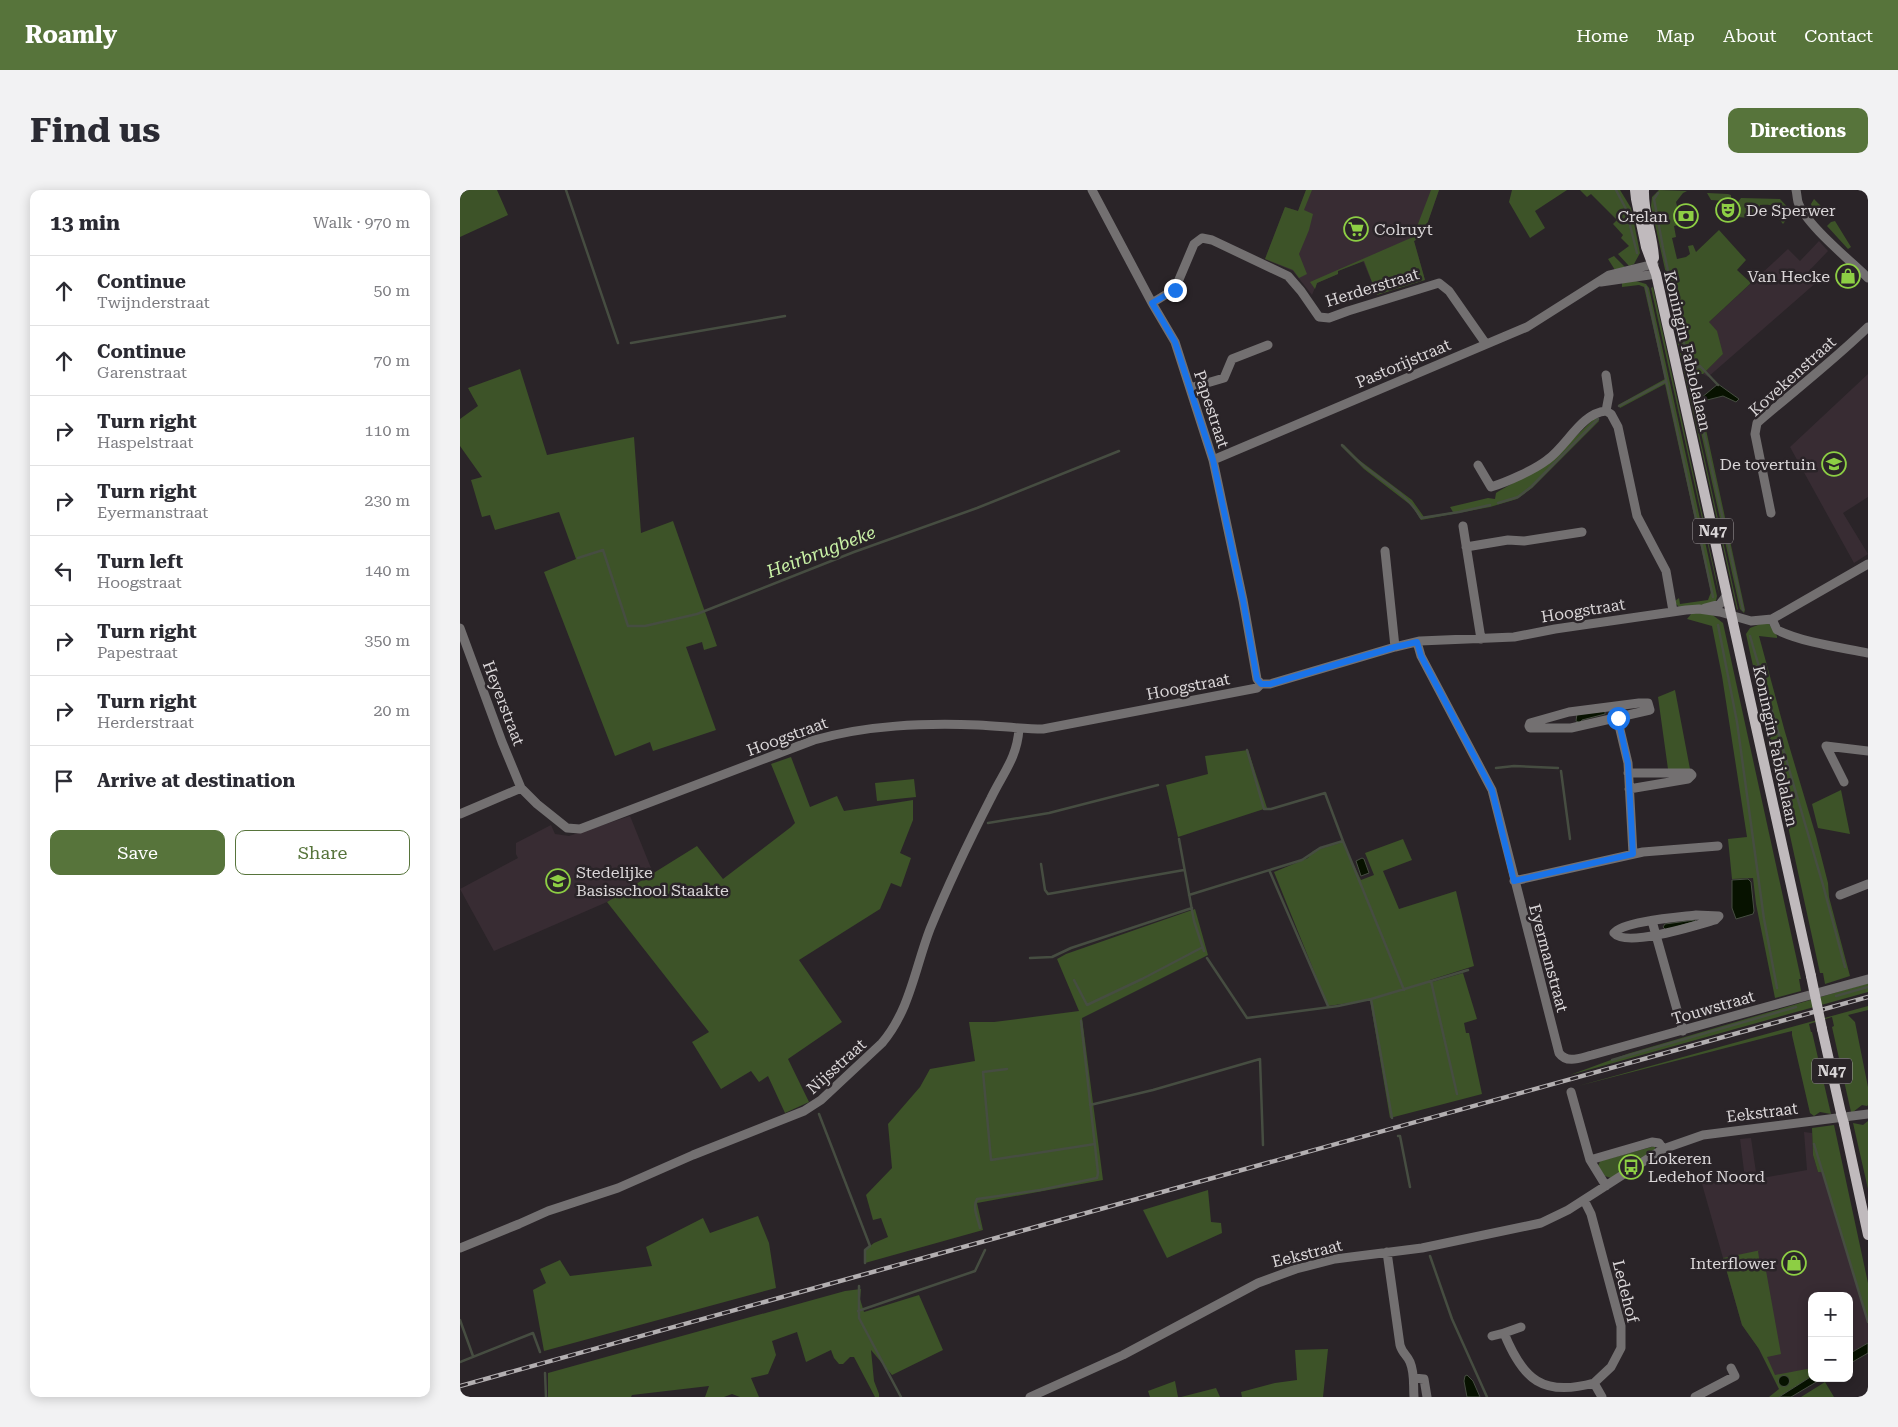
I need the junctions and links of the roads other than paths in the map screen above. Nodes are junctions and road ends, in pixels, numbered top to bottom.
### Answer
1 (1092, 190) edge
2 (1635, 190) edge
3 (1644, 190) edge
4 (1796, 190) edge
5 (1655, 269) junction
6 (1868, 278) edge
7 (1152, 303) junction
8 (1868, 327) edge
9 (1486, 344) junction
10 (1268, 345) dead end
11 (1606, 375) dead end
12 (1190, 388) junction
13 (1606, 411) junction
14 (1213, 460) junction
15 (1478, 465) dead end
16 (1772, 513) dead end
17 (1463, 526) dead end
18 (1582, 532) dead end
19 (1466, 547) junction
20 (1385, 551) dead end
21 (1868, 564) edge
22 (1727, 595) junction
23 (1699, 609) junction
24 (1674, 611) junction
25 (1732, 616) junction
26 (1772, 619) junction
27 (460, 628) edge
28 (1481, 639) junction
29 (1417, 642) junction
30 (1395, 647) junction
31 (1868, 653) edge
32 (1261, 684) junction
33 (1615, 705) junction
34 (1569, 712) junction
35 (1618, 718) junction
36 (1572, 728) junction
37 (1019, 729) junction
38 (1868, 751) edge
39 (1628, 773) junction
40 (1844, 782) dead end
41 (522, 788) junction
42 (1629, 789) junction
43 (460, 814) edge
44 (1718, 846) dead end
45 (1633, 854) junction
46 (1514, 881) junction
47 (1868, 884) edge
48 (1840, 896) dead end
49 (1652, 921) junction
50 (1656, 936) junction
51 (1868, 979) edge
52 (1683, 1031) junction
53 (1565, 1059) joint
54 (1571, 1092) dead end
55 (1868, 1114) edge
56 (1663, 1149) junction
57 (1590, 1160) junction
58 (1606, 1186) junction
59 (1584, 1200) junction
60 (1868, 1235) edge
61 (460, 1248) edge
62 (1387, 1252) junction
63 (1521, 1327) dead end
64 (1504, 1333) junction
65 (1492, 1336) dead end
66 (1735, 1375) dead end
67 (1414, 1378) junction
68 (1594, 1383) junction
69 (1030, 1397) edge
70 (1414, 1397) edge
71 (1427, 1397) edge
72 (1602, 1397) edge
73 (1695, 1397) edge

1 - 7 street, Papestraat
2 - 5 main road, Koningin Fabiolalaan / N47
3 - 5 main road, Koningin Fabiolalaan / N47
4 - 6 street
5 - 9 street, Pastorijstraat
5 - 22 main road, Koningin Fabiolalaan / N47
7 - 9 street, Herderstraat
7 - 12 street, Papestraat
8 - 16 street, Kovekenstraat
9 - 14 street, Pastorijstraat
10 - 12 street
11 - 13 street
12 - 14 street, Papestraat
13 - 15 street
13 - 24 street
14 - 32 street, Papestraat
17 - 19 street
18 - 19 street
19 - 28 street
20 - 30 street
21 - 26 street, Hoogstraat
22 - 23 street
22 - 25 main road, Koningin Fabiolalaan / N47
23 - 24 street, Hoogstraat
23 - 25 street, Hoogstraat
24 - 28 street, Hoogstraat
25 - 26 street, Hoogstraat
25 - 60 main road, Koningin Fabiolalaan / N47, bridge
26 - 31 street
27 - 41 street, Heyerstraat
28 - 29 street, Hoogstraat
29 - 30 street, Hoogstraat
29 - 46 street, Eyermanstraat
30 - 32 street, Hoogstraat
32 - 37 street, Hoogstraat
33 - 34 street
33 - 35 street
33 - 35 street
34 - 36 street
34 - 36 street
35 - 36 street
35 - 39 street
37 - 41 street, Hoogstraat
37 - 61 street, Nijsstraat
38 - 40 street
39 - 42 street
39 - 42 street
41 - 43 street
42 - 45 street
44 - 45 street
45 - 46 street
46 - 53 street, Eyermanstraat
47 - 48 street
49 - 50 street
49 - 50 street
49 - 50 street
50 - 52 street
51 - 52 street, Touwstraat
52 - 53 street, Touwstraat
54 - 57 street
55 - 56 street, Eekstraat
56 - 57 street
56 - 58 street, Eekstraat
57 - 58 street
58 - 59 street, Eekstraat
59 - 62 street, Eekstraat
59 - 68 street, Ledehof
62 - 67 street
62 - 69 street, Eekstraat
63 - 64 street
64 - 65 street
64 - 68 street
66 - 73 street
67 - 70 street
67 - 71 street
68 - 72 street

